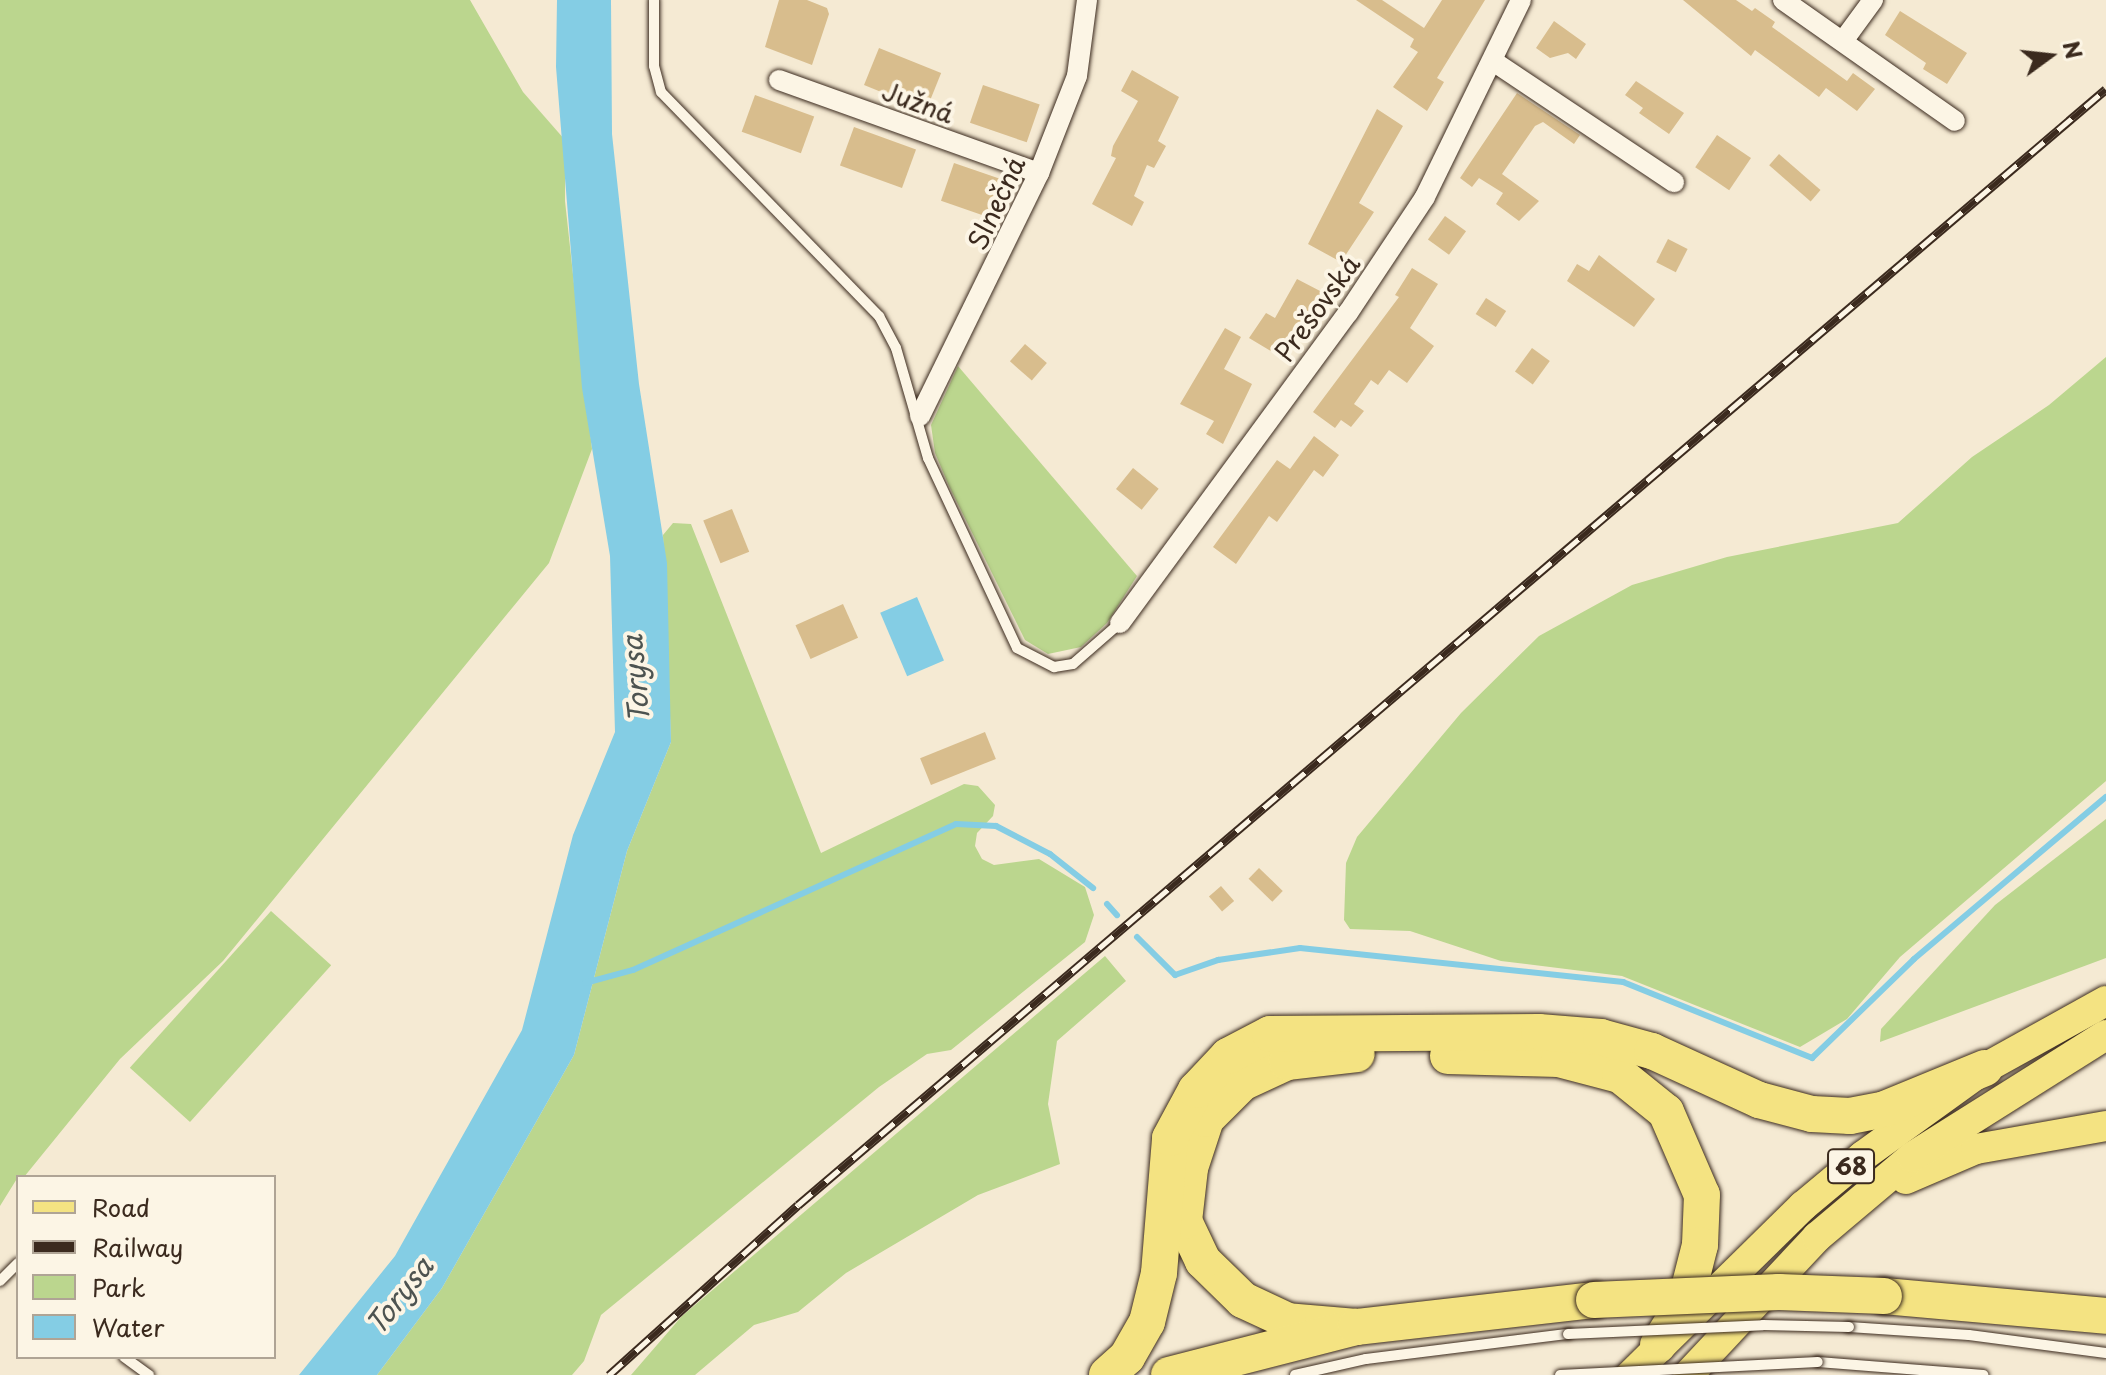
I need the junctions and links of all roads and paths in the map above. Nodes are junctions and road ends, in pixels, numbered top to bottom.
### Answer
1 (654, 0) edge
2 (1087, 0) edge
3 (1521, 0) edge
4 (1783, 0) edge
5 (1873, 0) edge
6 (1843, 41) junction
7 (1493, 61) junction
8 (779, 80) dead end
9 (1955, 121) dead end
10 (1039, 173) junction
11 (1674, 182) dead end
12 (920, 416) junction
13 (1120, 623) joint
14 (2106, 1001) edge
15 (2106, 1035) edge
16 (1985, 1068) junction
17 (2106, 1126) edge
18 (1817, 1237) junction
19 (2064, 1314) junction
20 (2106, 1316) edge
21 (2106, 1323) edge
22 (1356, 1327) junction
23 (1658, 1345) junction
24 (2106, 1353) edge
25 (127, 1359) edge
26 (1689, 1374) edge
27 (149, 1375) edge
28 (1107, 1375) edge
29 (1169, 1375) edge
30 (1295, 1375) edge
31 (1560, 1375) edge
32 (1631, 1375) edge
33 (1983, 1375) edge

1 - 12 lane
2 - 10 street, Slnečná
3 - 7 street, Prešovská
4 - 6 street
5 - 6 street
6 - 9 street
7 - 11 street
7 - 13 street, Prešovská
8 - 10 street, Južná
10 - 12 street, Slnečná
12 - 13 lane
14 - 16 main road, 68
15 - 18 main road, 68
16 - 23 main road, 68
16 - 28 highway
17 - 18 main road
18 - 26 main road, 68
19 - 20 highway
19 - 21 lane
19 - 22 highway, bridge
22 - 23 highway
22 - 29 highway
23 - 32 main road, 68
24 - 30 lane, bridge
25 - 27 lane
31 - 33 lane, bridge

